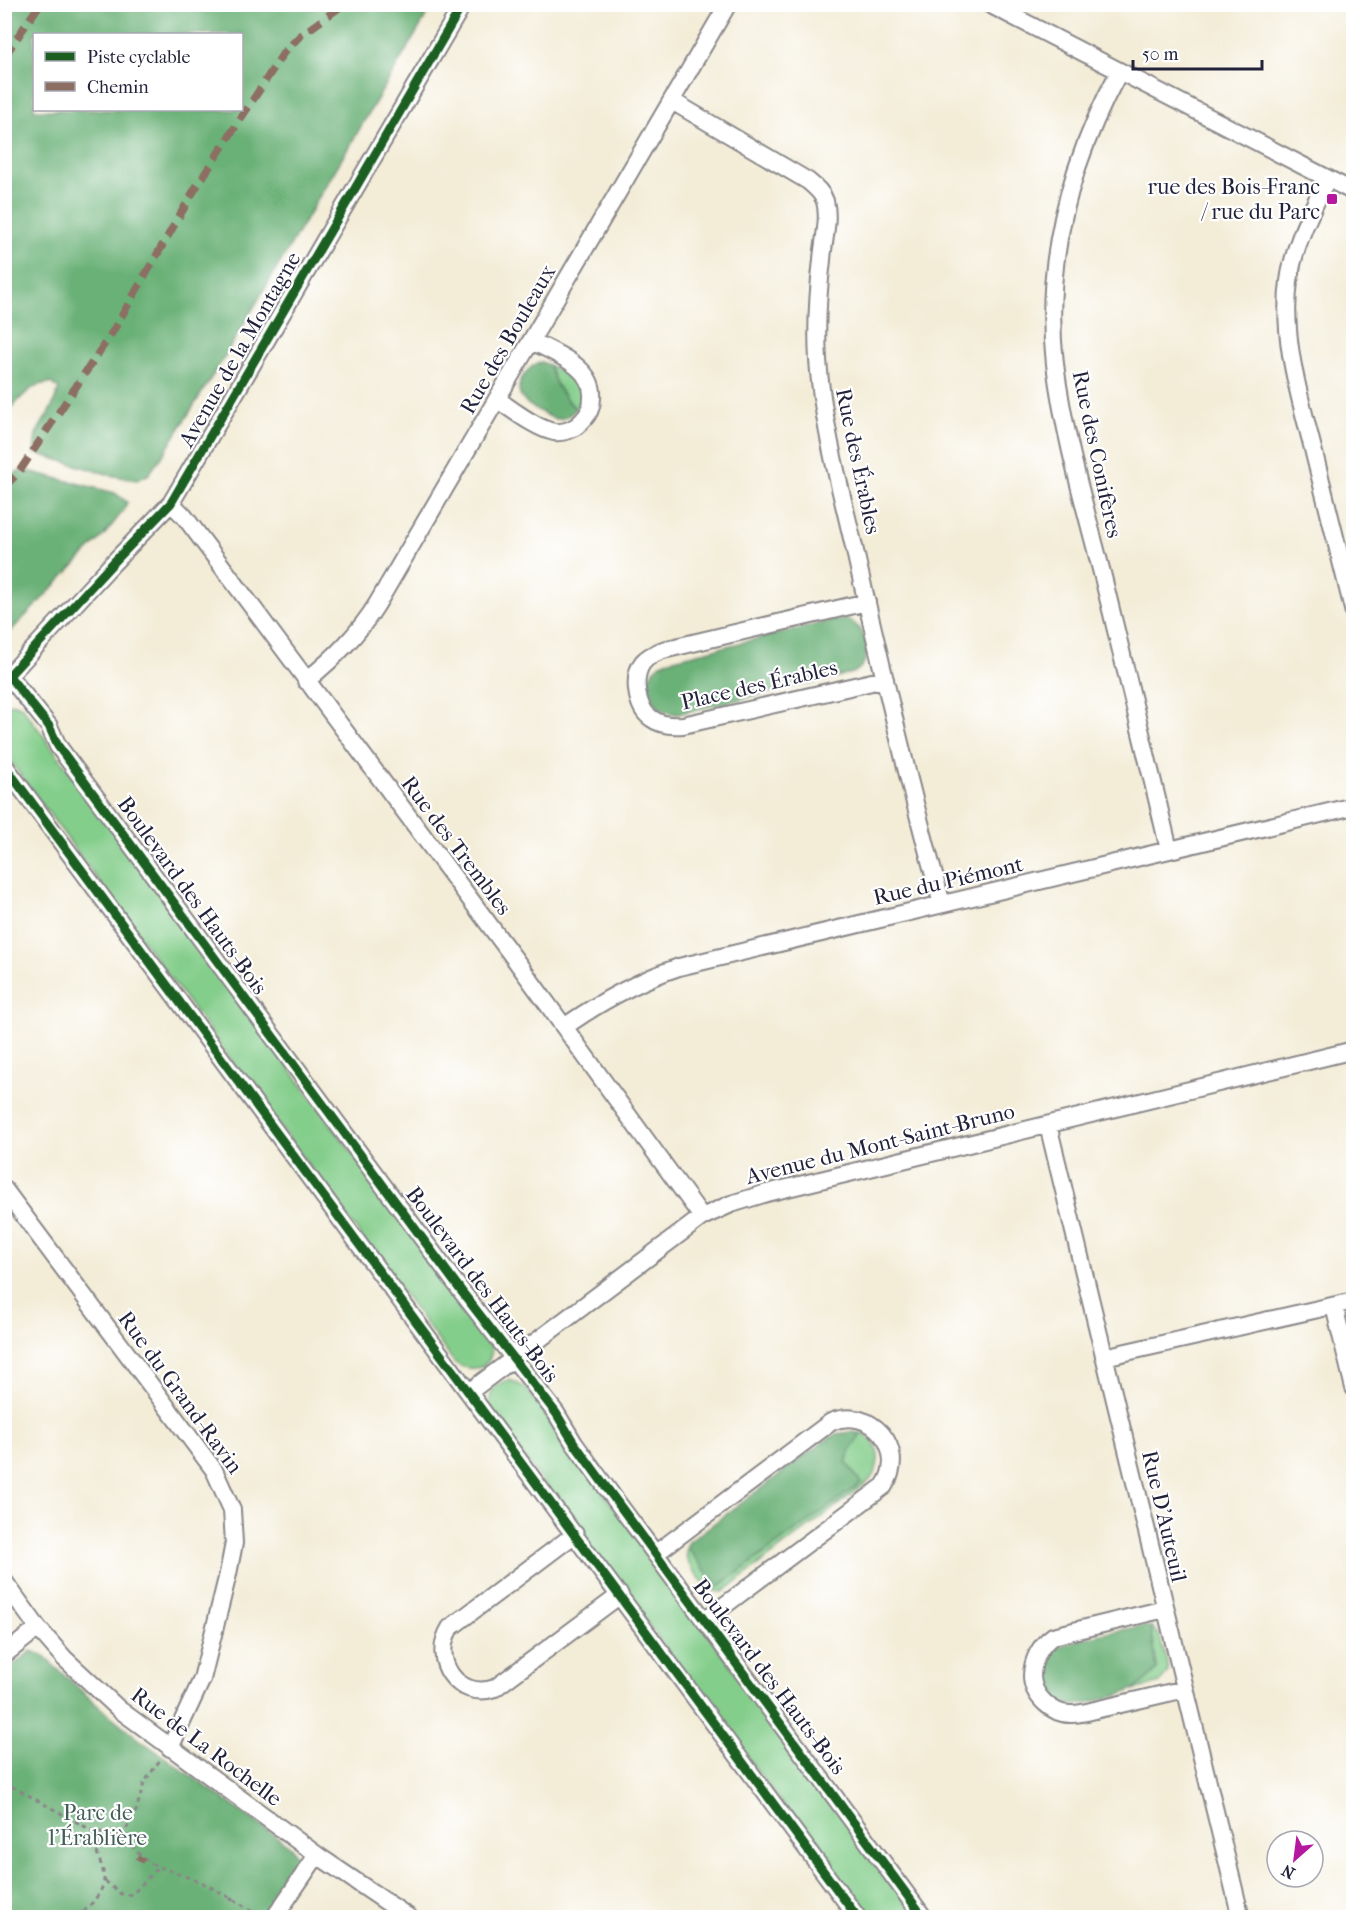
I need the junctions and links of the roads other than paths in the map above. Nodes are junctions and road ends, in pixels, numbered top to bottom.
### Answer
1 (463, 4) edge
2 (728, 4) edge
3 (990, 4) edge
4 (1119, 72) junction
5 (672, 101) junction
6 (1327, 179) junction
7 (1353, 192) edge
8 (532, 341) junction
9 (498, 400) junction
10 (171, 503) junction
11 (1347, 561) edge
12 (867, 602) junction
13 (1353, 613) edge
14 (7, 678) edge
15 (885, 679) junction
16 (306, 681) junction
17 (4, 765) edge
18 (1353, 806) edge
19 (1169, 850) junction
20 (942, 904) junction
21 (564, 1027) junction
22 (1353, 1050) edge
23 (1048, 1125) junction
24 (4, 1189) edge
25 (702, 1217) junction
26 (1353, 1301) edge
27 (1334, 1306) junction
28 (515, 1358) junction
29 (1104, 1358) junction
30 (1353, 1388) edge
31 (469, 1392) junction
32 (575, 1534) junction
33 (655, 1554) junction
34 (4, 1581) edge
35 (620, 1595) junction
36 (1165, 1609) junction
37 (705, 1620) junction
38 (38, 1628) junction
39 (4, 1655) edge
40 (1185, 1689) junction
41 (167, 1752) junction
42 (317, 1855) junction
43 (274, 1917) edge
44 (410, 1917) edge
45 (858, 1917) edge
46 (924, 1917) edge
47 (1241, 1917) edge

1 - 10 street, Avenue de la Montagne
2 - 5 street, Rue des Bouleaux
3 - 4 street
4 - 6 street
4 - 19 street, Rue des Conifères
5 - 8 street, Rue des Bouleaux
5 - 12 street, Rue des Érables
6 - 7 street
6 - 11 street
8 - 9 street, Rue des Bouleaux
8 - 9 street
9 - 16 street, Rue des Bouleaux
10 - 14 street, Avenue de la Montagne
10 - 16 street, Rue des Trembles
11 - 13 street
12 - 15 street, Rue des Érables
12 - 15 street, Place des Érables
14 - 28 street, Boulevard des Hauts-Bois
15 - 20 street, Rue des Érables
16 - 21 street, Rue des Trembles
17 - 31 street
18 - 19 street, Rue du Piémont
19 - 20 street, Rue du Piémont
20 - 21 street, Rue du Piémont
21 - 25 street, Rue des Trembles
22 - 23 street, Avenue du Mont-Saint-Bruno
23 - 25 street, Avenue du Mont-Saint-Bruno
23 - 29 street, Rue D'Auteuil
24 - 41 street, Rue du Grand-Ravin
25 - 28 street, Avenue du Mont-Saint-Bruno
26 - 27 street
27 - 29 street
27 - 30 street
28 - 31 street, Avenue du Mont-Saint-Bruno
28 - 33 street, Boulevard des Hauts-Bois
29 - 36 street, Rue D'Auteuil
31 - 32 street
32 - 35 street
32 - 35 street
33 - 37 street, Boulevard des Hauts-Bois
33 - 37 street
34 - 38 street, Rue de La Rochelle
35 - 45 street
36 - 40 street, Rue D'Auteuil
36 - 40 street
37 - 46 street, Boulevard des Hauts-Bois
38 - 39 street
38 - 41 street, Rue de La Rochelle
40 - 47 street, Rue D'Auteuil
41 - 42 street, Rue de La Rochelle
42 - 43 street
42 - 44 street, Rue de La Rochelle

